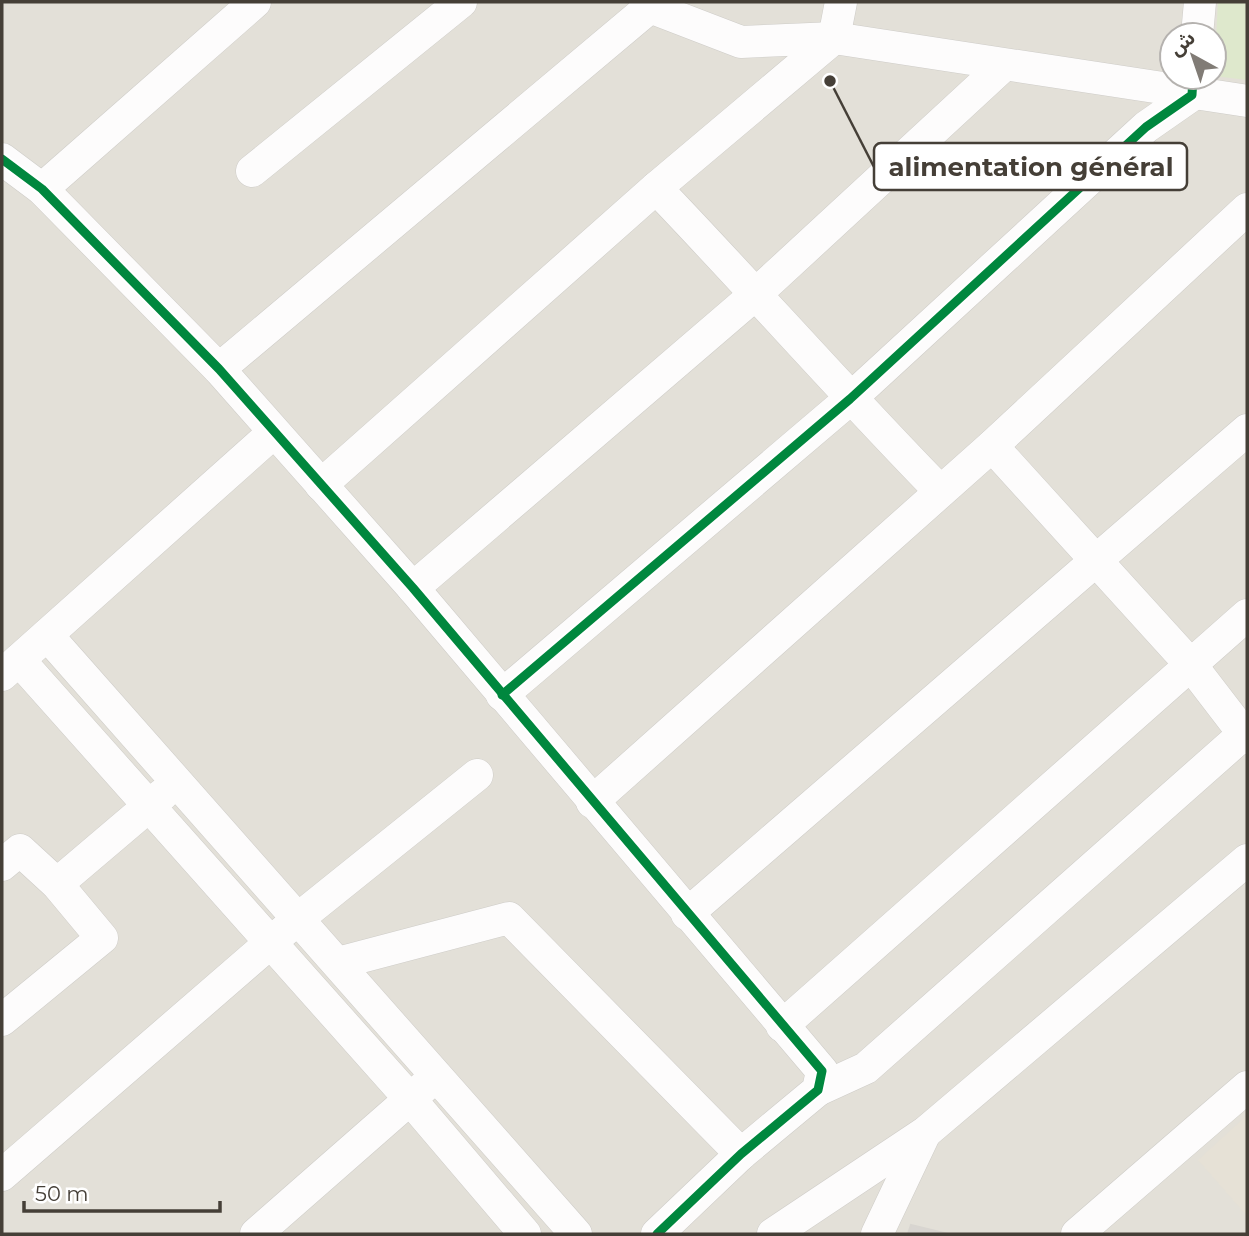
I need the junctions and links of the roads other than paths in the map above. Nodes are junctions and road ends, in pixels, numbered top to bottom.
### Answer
1 (255, 2) edge
2 (461, 2) edge
3 (841, 2) edge
4 (1200, 2) edge
5 (647, 5) edge
6 (1198, 21) edge
7 (834, 38) junction
8 (1004, 65) junction
9 (1158, 82) edge
10 (1187, 91) edge
11 (1210, 91) edge
12 (1247, 102) edge
13 (2, 159) edge
14 (252, 171) dead end
15 (656, 188) junction
16 (42, 189) junction
17 (1247, 209) edge
18 (757, 293) junction
19 (219, 369) junction
20 (850, 399) junction
21 (1247, 430) edge
22 (273, 433) junction
23 (992, 446) junction
24 (321, 485) junction
25 (940, 491) junction
26 (1096, 561) junction
27 (413, 588) junction
28 (1247, 615) edge
29 (47, 635) junction
30 (1191, 665) junction
31 (10, 667) edge
32 (502, 695) junction
33 (1246, 734) edge
34 (477, 775) dead end
35 (177, 781) junction
36 (592, 802) junction
37 (149, 806) junction
38 (1247, 860) edge
39 (2, 865) edge
40 (57, 884) junction
41 (687, 914) junction
42 (299, 918) junction
43 (272, 943) junction
44 (338, 963) junction
45 (2, 1020) edge
46 (782, 1026) junction
47 (439, 1075) junction
48 (1247, 1087) edge
49 (818, 1090) junction
50 (410, 1099) junction
51 (926, 1132) junction
52 (741, 1154) junction
53 (2, 1175) edge
54 (256, 1234) edge
55 (525, 1234) edge
56 (576, 1234) edge
57 (657, 1234) edge
58 (773, 1234) edge
59 (877, 1234) edge
60 (1077, 1234) edge

1 - 16 street
2 - 14 street
3 - 7 street
4 - 6 street
5 - 7 street
5 - 19 street
7 - 8 street
7 - 15 street
8 - 9 street
8 - 18 street
10 - 20 street
11 - 12 street
13 - 16 street
15 - 18 street
15 - 24 street
16 - 19 street
17 - 23 street
18 - 20 street
18 - 27 street
19 - 22 street
20 - 25 street
20 - 32 street
21 - 26 street
22 - 24 street
22 - 29 street
23 - 25 street
23 - 26 street
24 - 27 street
25 - 36 street
26 - 30 street
26 - 41 street
27 - 32 street
28 - 30 street
29 - 31 street
29 - 35 street
30 - 33 street
30 - 46 street
31 - 37 street
32 - 36 street
33 - 49 street
34 - 42 street
35 - 37 street
35 - 42 street
36 - 41 street
37 - 40 street
37 - 43 street
38 - 51 street
39 - 40 street
40 - 45 street
41 - 46 street
42 - 43 street
42 - 44 street
43 - 50 street
43 - 53 street
44 - 47 street
44 - 52 street
46 - 49 street
47 - 50 street
47 - 56 street
48 - 60 street
49 - 52 street
50 - 54 street
50 - 55 street
51 - 58 street
51 - 59 street
52 - 57 street

